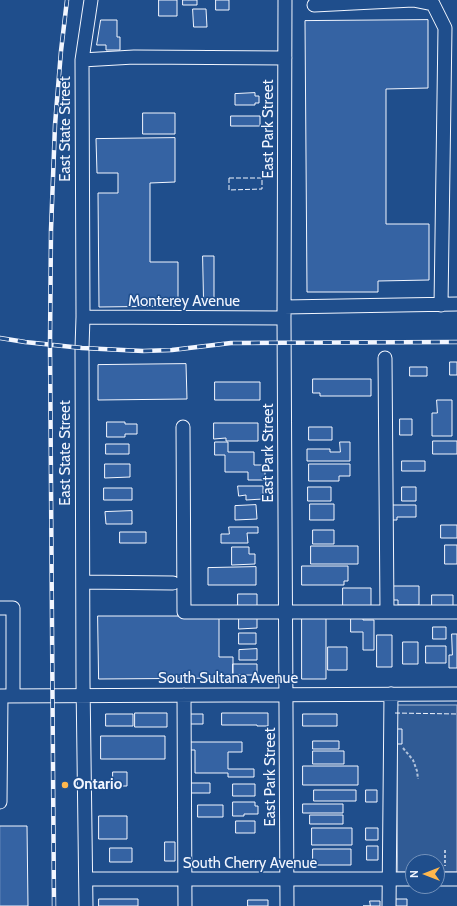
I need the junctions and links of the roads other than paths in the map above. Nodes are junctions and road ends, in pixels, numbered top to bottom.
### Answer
1 (91, 0) edge
2 (286, 0) edge
3 (392, 1) edge
4 (314, 5) dead end
5 (285, 58) junction
6 (82, 60) junction
7 (457, 304) edge
8 (441, 305) junction
9 (284, 313) junction
10 (83, 317) junction
11 (385, 358) dead end
12 (183, 427) dead end
13 (83, 582) junction
14 (173, 583) dead end
15 (0, 608) edge
16 (387, 612) junction
17 (457, 612) edge
18 (286, 613) junction
19 (391, 694) junction
20 (457, 694) edge
21 (84, 695) junction
22 (184, 695) junction
23 (286, 695) junction
24 (5, 696) edge
25 (0, 802) edge
26 (86, 879) junction
27 (389, 879) junction
28 (405, 879) edge
29 (445, 879) edge
30 (457, 879) edge
31 (185, 880) junction
32 (287, 880) junction
33 (86, 906) edge
34 (185, 906) edge
35 (287, 906) edge
36 (389, 906) edge

1 - 6 street, East State Street
2 - 5 street, East Park Street
3 - 4 street
3 - 8 street
5 - 6 street
5 - 9 street, East Park Street
6 - 10 street, East State Street
7 - 8 street, Monterey Avenue
8 - 9 street, Monterey Avenue
9 - 10 street, Monterey Avenue
9 - 18 street, East Park Street
10 - 13 street, East State Street
11 - 16 street
12 - 18 street
13 - 14 street
13 - 21 street, East State Street
15 - 24 street
16 - 17 street
16 - 18 street
18 - 23 street, East Park Street
19 - 20 street, South Sultana Avenue
19 - 23 street, South Sultana Avenue
19 - 27 street
21 - 22 street, South Sultana Avenue
21 - 24 street, South Sultana Avenue
21 - 26 street, East State Street
22 - 23 street, South Sultana Avenue
22 - 31 street
23 - 32 street, East Park Street
24 - 25 street
26 - 31 street, South Cherry Avenue
26 - 33 street, East State Street
27 - 28 street, South Cherry Avenue
27 - 32 street, South Cherry Avenue
27 - 36 street
29 - 30 street
31 - 32 street, South Cherry Avenue
31 - 34 street
32 - 35 street, East Park Street

